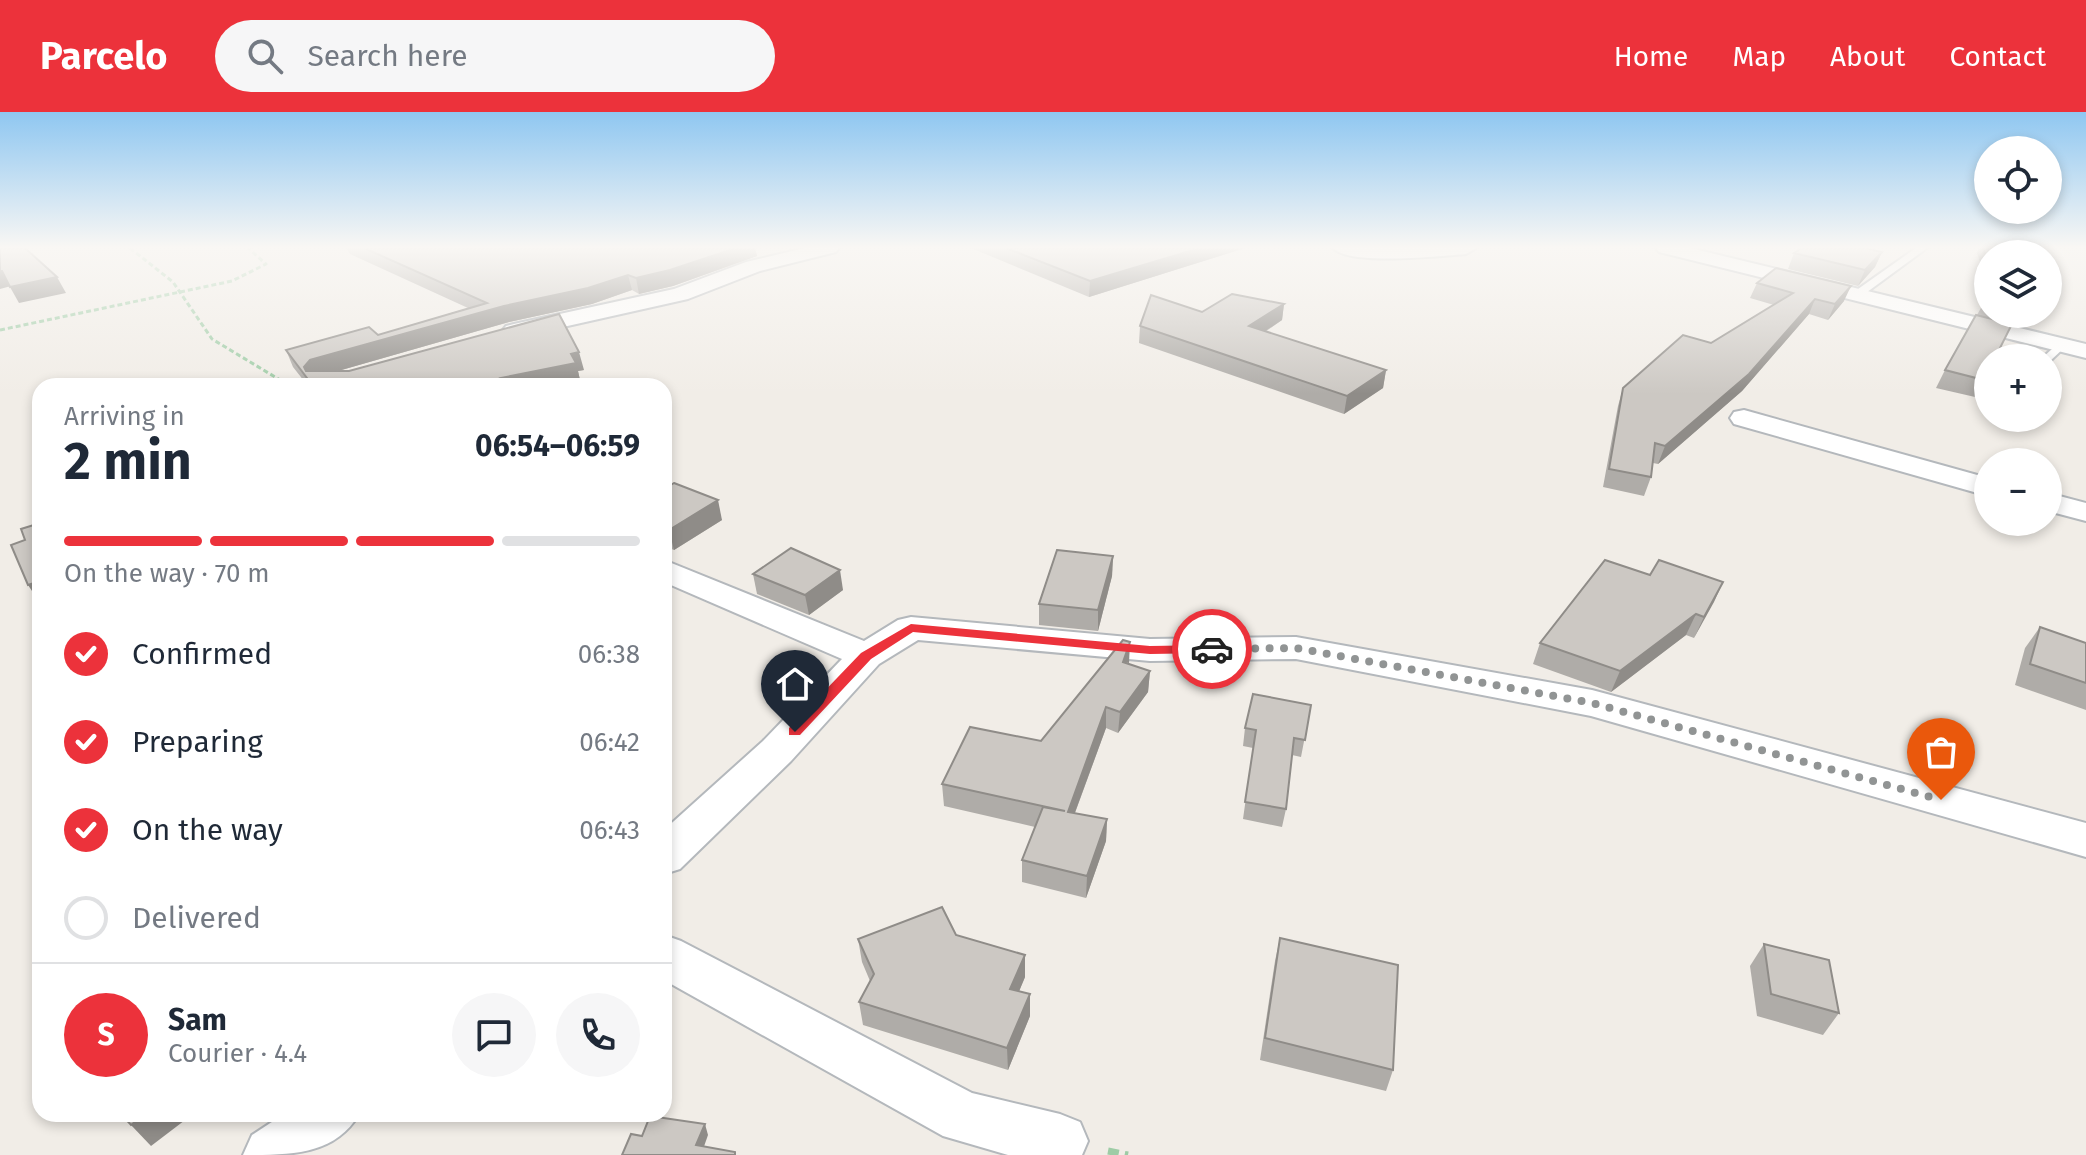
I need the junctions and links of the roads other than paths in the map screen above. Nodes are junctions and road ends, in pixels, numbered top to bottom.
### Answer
1 (668, 297) edge
2 (1857, 297) edge
3 (489, 338) edge
4 (2026, 344) edge
5 (2086, 351) edge
6 (2062, 352) edge
7 (1744, 418) dead end
8 (1974, 483) edge
9 (2062, 506) edge
10 (2086, 512) edge
11 (672, 573) edge
12 (866, 656) junction
13 (2086, 840) edge
14 (672, 849) edge
15 (672, 960) edge
16 (319, 1122) edge
17 (1060, 1141) dead end
18 (272, 1155) edge

1 - 3 street
2 - 4 street
5 - 6 street
7 - 8 street
9 - 10 street
11 - 12 street
12 - 13 street
12 - 14 street
15 - 17 street
16 - 18 street

